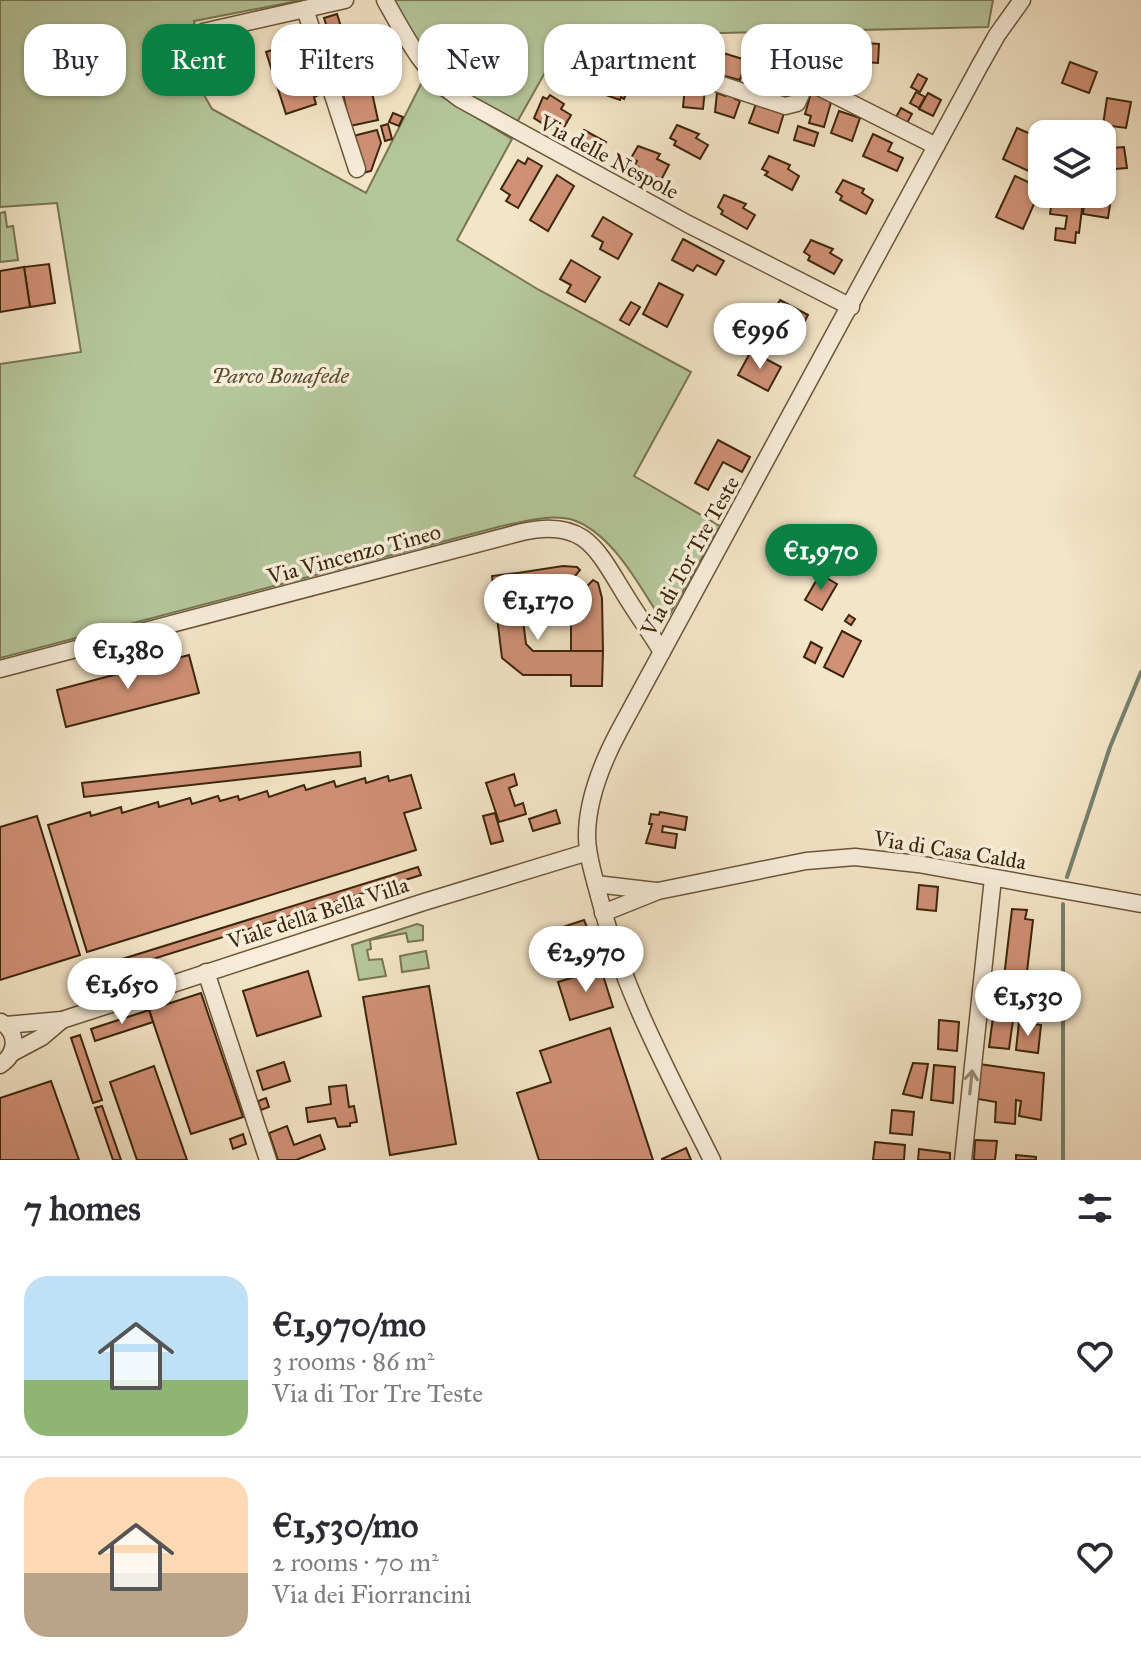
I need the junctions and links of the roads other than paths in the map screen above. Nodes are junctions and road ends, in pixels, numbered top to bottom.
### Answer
1 (345, 0) edge
2 (385, 0) edge
3 (1022, 0) edge
4 (305, 9) junction
5 (238, 24) edge
6 (725, 86) edge
7 (936, 146) junction
8 (357, 169) dead end
9 (851, 307) junction
10 (662, 652) junction
11 (0, 669) edge
12 (588, 852) junction
13 (993, 878) junction
14 (596, 884) junction
15 (658, 891) junction
16 (1141, 904) edge
17 (603, 913) junction
18 (206, 972) junction
19 (62, 1020) junction
20 (3, 1024) edge
21 (6, 1059) edge
22 (268, 1160) edge
23 (712, 1160) edge
24 (963, 1160) edge

1 - 4 street
2 - 9 street, Via delle Nespole
3 - 7 street, Via di Tor Tre Teste
4 - 5 street
4 - 8 street
6 - 7 street
7 - 9 street, Via di Tor Tre Teste
9 - 10 street, Via di Tor Tre Teste
10 - 11 street, Via Vincenzo Tineo
10 - 12 street, Via di Tor Tre Teste
12 - 14 street, Via di Tor Tre Teste
12 - 18 street, Viale della Bella Villa
13 - 15 street, Via di Casa Calda
13 - 16 street, Via di Casa Calda
24 -> 13 street
14 - 15 street, Via di Casa Calda
14 - 17 street, Via di Tor Tre Teste
15 - 17 street, Via di Casa Calda
17 - 23 street, Via di Tor Tre Teste
18 - 19 street, Viale della Bella Villa
18 - 22 street
19 - 20 street, Viale della Bella Villa
19 - 21 street, Viale della Bella Villa
20 - 21 street, Viale della Bella Villa

